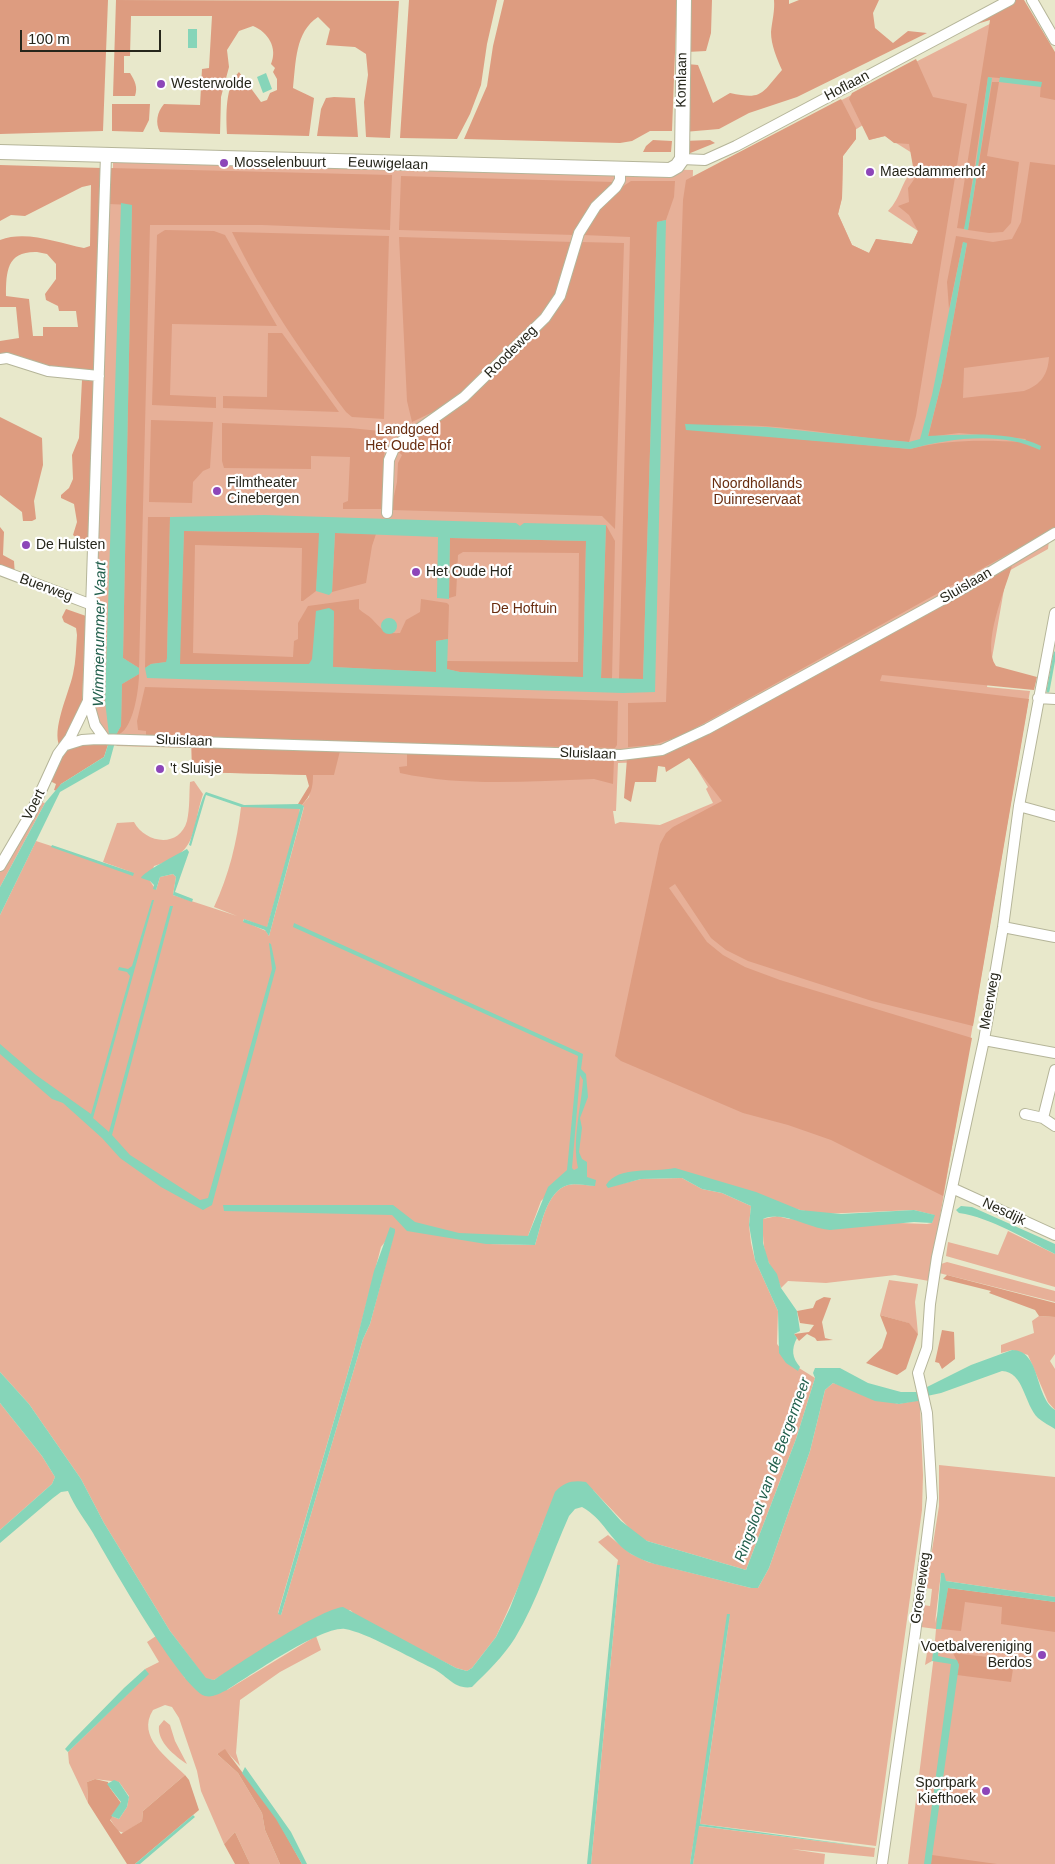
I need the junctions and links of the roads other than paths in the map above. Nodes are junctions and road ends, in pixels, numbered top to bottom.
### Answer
1 (684, 0) edge
2 (1010, 0) edge
3 (1032, 0) edge
4 (1055, 40) edge
5 (0, 152) edge
6 (106, 155) junction
7 (682, 159) junction
8 (620, 170) junction
9 (0, 359) edge
10 (99, 376) junction
11 (387, 513) dead end
12 (1055, 533) edge
13 (0, 570) edge
14 (92, 605) junction
15 (1055, 613) edge
16 (1038, 698) junction
17 (1055, 699) edge
18 (88, 700) junction
19 (105, 739) junction
20 (66, 745) junction
21 (1019, 806) junction
22 (1055, 816) edge
23 (0, 866) edge
24 (1003, 927) junction
25 (1055, 937) edge
26 (984, 1040) junction
27 (1055, 1053) edge
28 (1055, 1070) edge
29 (1025, 1114) dead end
30 (1044, 1118) junction
31 (1055, 1126) edge
32 (952, 1188) junction
33 (1055, 1236) edge
34 (920, 1388) joint
35 (882, 1864) edge

1 - 7 main road, Komlaan
2 - 7 street, Hoflaan
3 - 4 street
5 - 6 main road, Eeuwigelaan
6 - 8 main road, Eeuwigelaan
6 - 10 street
7 - 8 main road, Eeuwigelaan
8 - 11 street, Roodeweg
9 - 10 street
10 - 14 street
12 - 19 street, Sluislaan
13 - 14 street, Buerweg
14 - 18 street
15 - 16 street, Meerweg
16 - 17 street
16 - 21 street, Meerweg
18 - 19 street
18 - 20 street
19 - 20 street, Sluislaan
20 - 23 street, Voert
21 - 22 street
21 - 24 street, Meerweg
24 - 25 street
24 - 26 street, Meerweg
26 - 27 street
26 - 32 street, Meerweg
28 - 30 street
29 - 30 street
30 - 31 street
32 - 33 street, Nesdijk
32 - 34 street, Meerweg
34 - 35 street, Groeneweg

